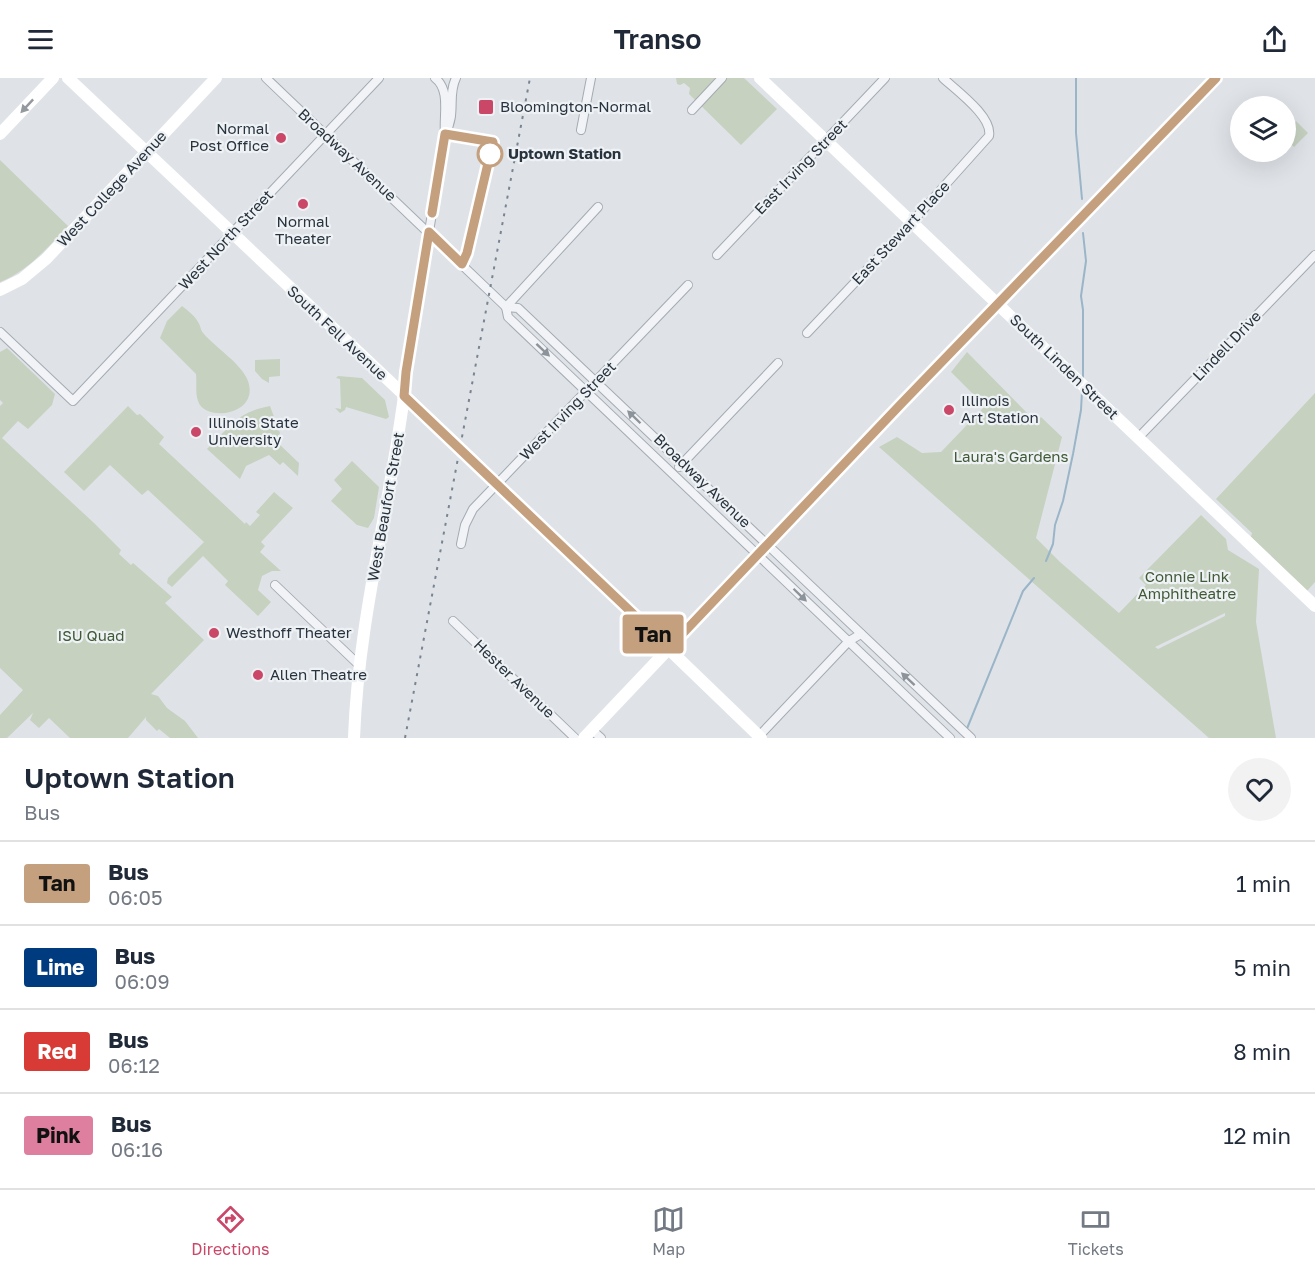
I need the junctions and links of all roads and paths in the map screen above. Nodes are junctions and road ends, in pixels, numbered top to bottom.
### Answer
1 (53, 78) edge
2 (68, 78) edge
3 (216, 78) edge
4 (266, 78) edge
5 (435, 78) edge
6 (456, 78) edge
7 (591, 78) edge
8 (723, 78) edge
9 (760, 78) edge
10 (885, 78) edge
11 (943, 78) edge
12 (379, 79) edge
13 (1212, 79) edge
14 (692, 110) dead end
15 (581, 130) dead end
16 (326, 134) junction
17 (445, 134) junction
18 (0, 135) edge
19 (826, 141) junction
20 (146, 153) junction
21 (598, 207) dead end
22 (912, 222) junction
23 (429, 232) junction
24 (232, 234) junction
25 (717, 255) dead end
26 (1315, 255) edge
27 (688, 285) dead end
28 (0, 290) edge
29 (998, 303) junction
30 (506, 307) junction
31 (0, 332) edge
32 (807, 333) dead end
33 (778, 363) dead end
34 (596, 381) junction
35 (586, 391) junction
36 (404, 396) junction
37 (1138, 438) junction
38 (682, 463) junction
39 (673, 473) junction
40 (497, 484) junction
41 (461, 544) dead end
42 (768, 544) junction
43 (758, 555) junction
44 (275, 585) dead end
45 (1315, 606) edge
46 (453, 621) dead end
47 (861, 634) junction
48 (849, 641) junction
49 (669, 648) junction
50 (359, 665) junction
51 (948, 716) junction
52 (935, 724) junction
53 (592, 735) edge
54 (947, 735) edge
55 (760, 737) edge
56 (354, 738) edge
57 (575, 738) edge
58 (971, 738) edge

1 -> 18 main road
2 - 20 main road, South Fell Avenue
3 - 20 main road, West College Avenue
4 - 16 street, Broadway Avenue
5 - 17 street, West Beaufort Street
6 - 17 street, West Beaufort Street
7 - 15 street
8 - 14 street
9 - 19 main road, South Linden Street
10 - 19 street, East Irving Street
11 - 22 street, East Stewart Place
12 - 16 street, West North Street
13 - 29 main road
16 - 23 street, Broadway Avenue
16 - 24 street, West North Street
17 - 23 street, West Beaufort Street
19 - 22 main road, South Linden Street
19 - 25 street, East Irving Street
20 - 24 main road, South Fell Avenue
20 - 28 main road, West College Avenue
21 - 30 street
22 - 29 main road, South Linden Street
22 - 32 street, East Stewart Place
23 - 30 street, Broadway Avenue
23 - 36 street, West Beaufort Street
24 - 31 street, West North Street
24 - 36 main road, South Fell Avenue
26 - 37 street, Lindell Drive
27 - 34 street, West Irving Street
29 - 37 main road, South Linden Street
29 - 42 main road
30 - 34 street, Broadway Avenue
30 -> 35 street, Broadway Avenue
33 - 38 street
34 - 35 street, West Irving Street
38 -> 34 street, Broadway Avenue
35 - 39 street, Broadway Avenue
35 - 40 street, West Irving Street
36 - 40 main road, South Fell Avenue
36 - 50 main road, West Beaufort Street
37 - 45 main road, South Linden Street
38 - 39 street
38 - 42 street, Broadway Avenue
39 - 43 street, Broadway Avenue
40 - 41 street, West Irving Street
40 - 49 main road, South Fell Avenue
42 - 43 main road
42 - 47 street, Broadway Avenue
43 -> 48 street, Broadway Avenue
43 - 49 main road
44 - 50 street
46 - 57 street, Hester Avenue
47 - 48 street
51 -> 47 street, Broadway Avenue
48 - 52 street, Broadway Avenue
48 - 55 street
49 - 53 main road
49 - 55 main road, South Fell Avenue
50 - 56 main road, West Beaufort Street
51 - 52 street
51 - 58 street, Broadway Avenue
52 - 54 street, Broadway Avenue

